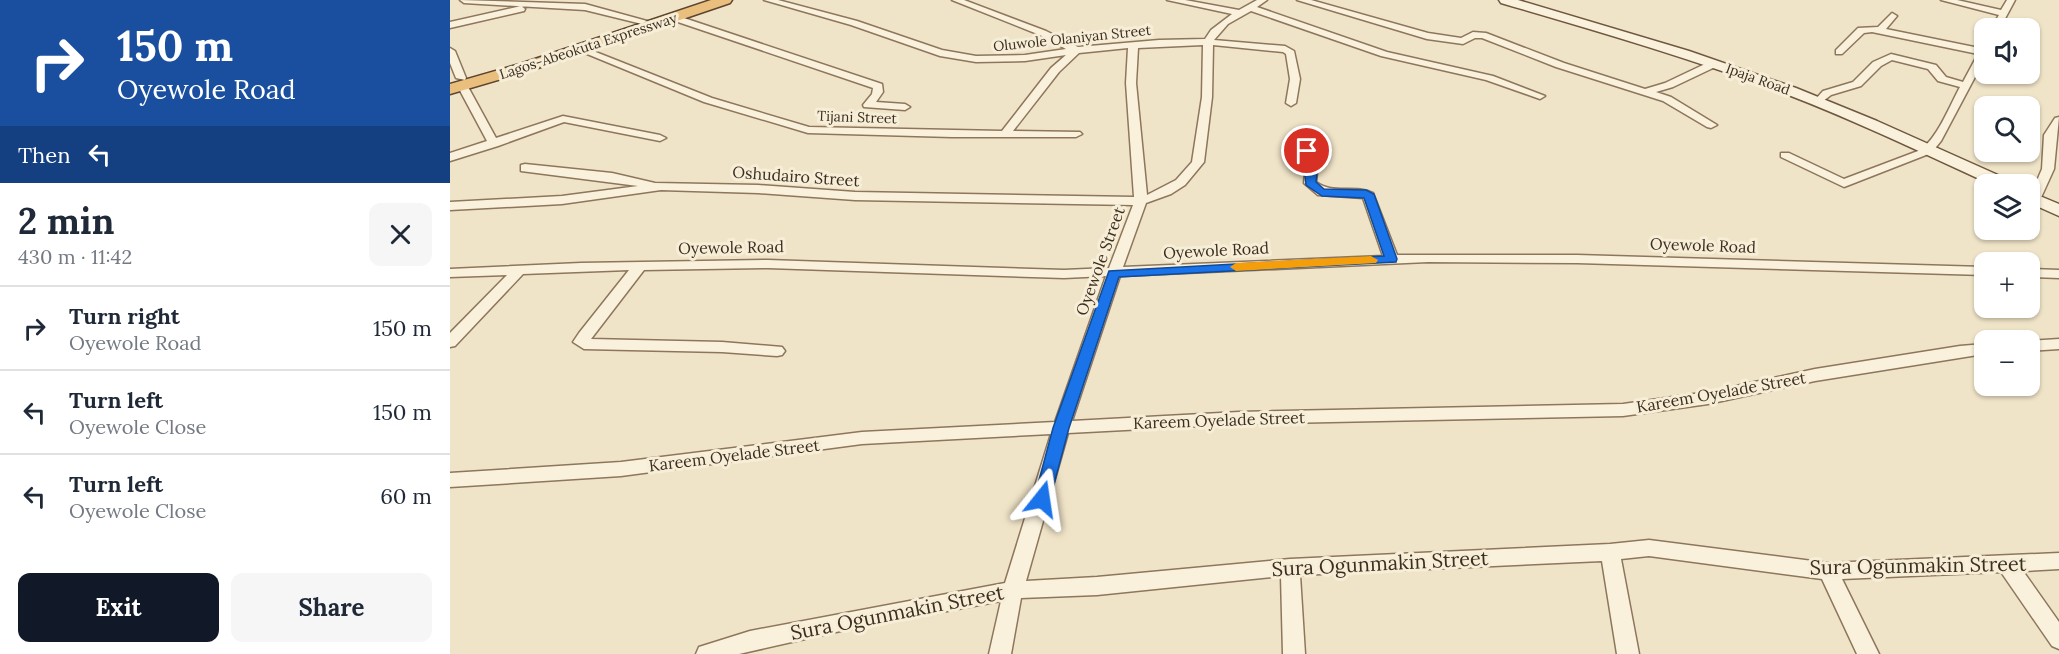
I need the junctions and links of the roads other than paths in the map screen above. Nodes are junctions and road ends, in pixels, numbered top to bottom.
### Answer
1 (464, 0) edge
2 (701, 0) edge
3 (725, 0) edge
4 (768, 0) edge
5 (956, 0) edge
6 (1171, 0) edge
7 (1263, 0) edge
8 (1302, 0) edge
9 (1494, 0) edge
10 (1505, 0) edge
11 (1945, 0) edge
12 (2011, 0) edge
13 (535, 5) junction
14 (1244, 10) junction
15 (2003, 13) junction
16 (1893, 16) dead end
17 (675, 18) junction
18 (2001, 18) edge
19 (642, 21) junction
20 (450, 25) edge
21 (1881, 30) junction
22 (1208, 42) junction
23 (1133, 46) junction
24 (580, 49) junction
25 (1076, 50) junction
26 (450, 51) edge
27 (1839, 52) dead end
28 (1708, 66) junction
29 (456, 83) edge
30 (1763, 83) junction
31 (1967, 86) junction
32 (1645, 92) junction
33 (1540, 96) dead end
34 (1818, 102) junction
35 (1291, 103) dead end
36 (905, 107) dead end
37 (2059, 120) edge
38 (1711, 125) dead end
39 (1311, 132) dead end
40 (1005, 134) junction
41 (1076, 134) dead end
42 (660, 138) dead end
43 (494, 144) junction
44 (1925, 152) junction
45 (1785, 155) dead end
46 (2055, 155) edge
47 (450, 157) edge
48 (525, 168) dead end
49 (1979, 174) edge
50 (1974, 176) edge
51 (2040, 184) edge
52 (661, 186) junction
53 (1141, 201) junction
54 (2040, 204) edge
55 (450, 206) edge
56 (2040, 206) edge
57 (2059, 211) edge
58 (2059, 218) edge
59 (1391, 259) junction
60 (640, 266) junction
61 (519, 270) junction
62 (1974, 272) edge
63 (450, 273) edge
64 (1114, 273) junction
65 (2040, 273) edge
66 (2059, 274) edge
67 (450, 342) edge
68 (2040, 346) edge
69 (2058, 346) edge
70 (1974, 350) edge
71 (777, 351) dead end
72 (1061, 428) junction
73 (450, 480) edge
74 (1610, 552) junction
75 (2059, 561) edge
76 (2007, 564) junction
77 (1290, 567) junction
78 (1828, 571) junction
79 (1014, 590) junction
80 (2059, 639) edge
81 (707, 654) edge
82 (1000, 654) edge
83 (1294, 654) edge
84 (1628, 654) edge
85 (1868, 654) edge

1 - 13 street
2 - 19 highway, Lagos-Abeokuta Expressway
3 - 17 highway, Lagos-Abeokuta Expressway
4 - 25 street, Oluwole Olaniyan Street
5 - 25 street
6 - 14 street
7 - 14 street
8 - 32 street
9 - 28 main road, Ipaja Road
10 - 30 main road, Ipaja Road
11 - 15 street
12 - 15 street
13 - 19 street
13 - 20 street
14 - 22 street
14 - 33 street
15 - 18 street
16 - 21 street
17 - 24 highway, Lagos-Abeokuta Expressway
17 - 36 street
19 - 29 highway, Lagos-Abeokuta Expressway
21 - 27 street
21 - 31 street
22 - 23 street, Oluwole Olaniyan Street
22 - 35 street, Oluwole Olaniyan Street
22 - 53 street, Oyewole Street
23 - 25 street, Oluwole Olaniyan Street
23 - 53 street
24 - 29 highway, Lagos-Abeokuta Expressway
24 - 40 street, Tijani Street
25 - 40 street
26 - 29 street
28 - 30 main road, Ipaja Road
28 - 32 street
29 - 43 street
30 - 34 main road, Ipaja Road
30 - 44 main road, Ipaja Road
31 - 34 street
31 - 44 street
32 - 38 street
34 - 44 main road, Ipaja Road
37 - 46 street
39 - 59 street
40 - 41 street, Tijani Street
42 - 43 street
43 - 47 street
44 - 45 street
44 - 49 main road, Ipaja Road
44 - 50 main road, Ipaja Road
46 - 51 street
48 - 52 street
52 - 53 street, Oshudairo Street
52 - 55 street, Oshudairo Street
53 - 64 street, Oyewole Street
54 - 57 main road
56 - 58 main road
59 - 62 street, Oyewole Road
59 - 64 street, Oyewole Road
60 - 61 street, Oyewole Road
60 - 64 street, Oyewole Road
60 - 71 street
61 - 63 street, Oyewole Road
61 - 67 street
64 - 72 street, Oyewole Street
65 - 66 street
68 - 69 street
70 - 72 street, Kareem Oyelade Street
72 - 73 street, Kareem Oyelade Street
72 - 79 street, Oyewole Street
74 - 77 street, Sura Ogunmakin Street
74 - 78 street, Sura Ogunmakin Street
74 - 84 street
75 - 76 street, Sura Ogunmakin Street
76 - 78 street, Sura Ogunmakin Street
76 - 80 street
77 - 79 street, Sura Ogunmakin Street
77 - 83 street
78 - 85 street
79 - 81 street, Sura Ogunmakin Street
79 - 82 street, Oyewole Street

